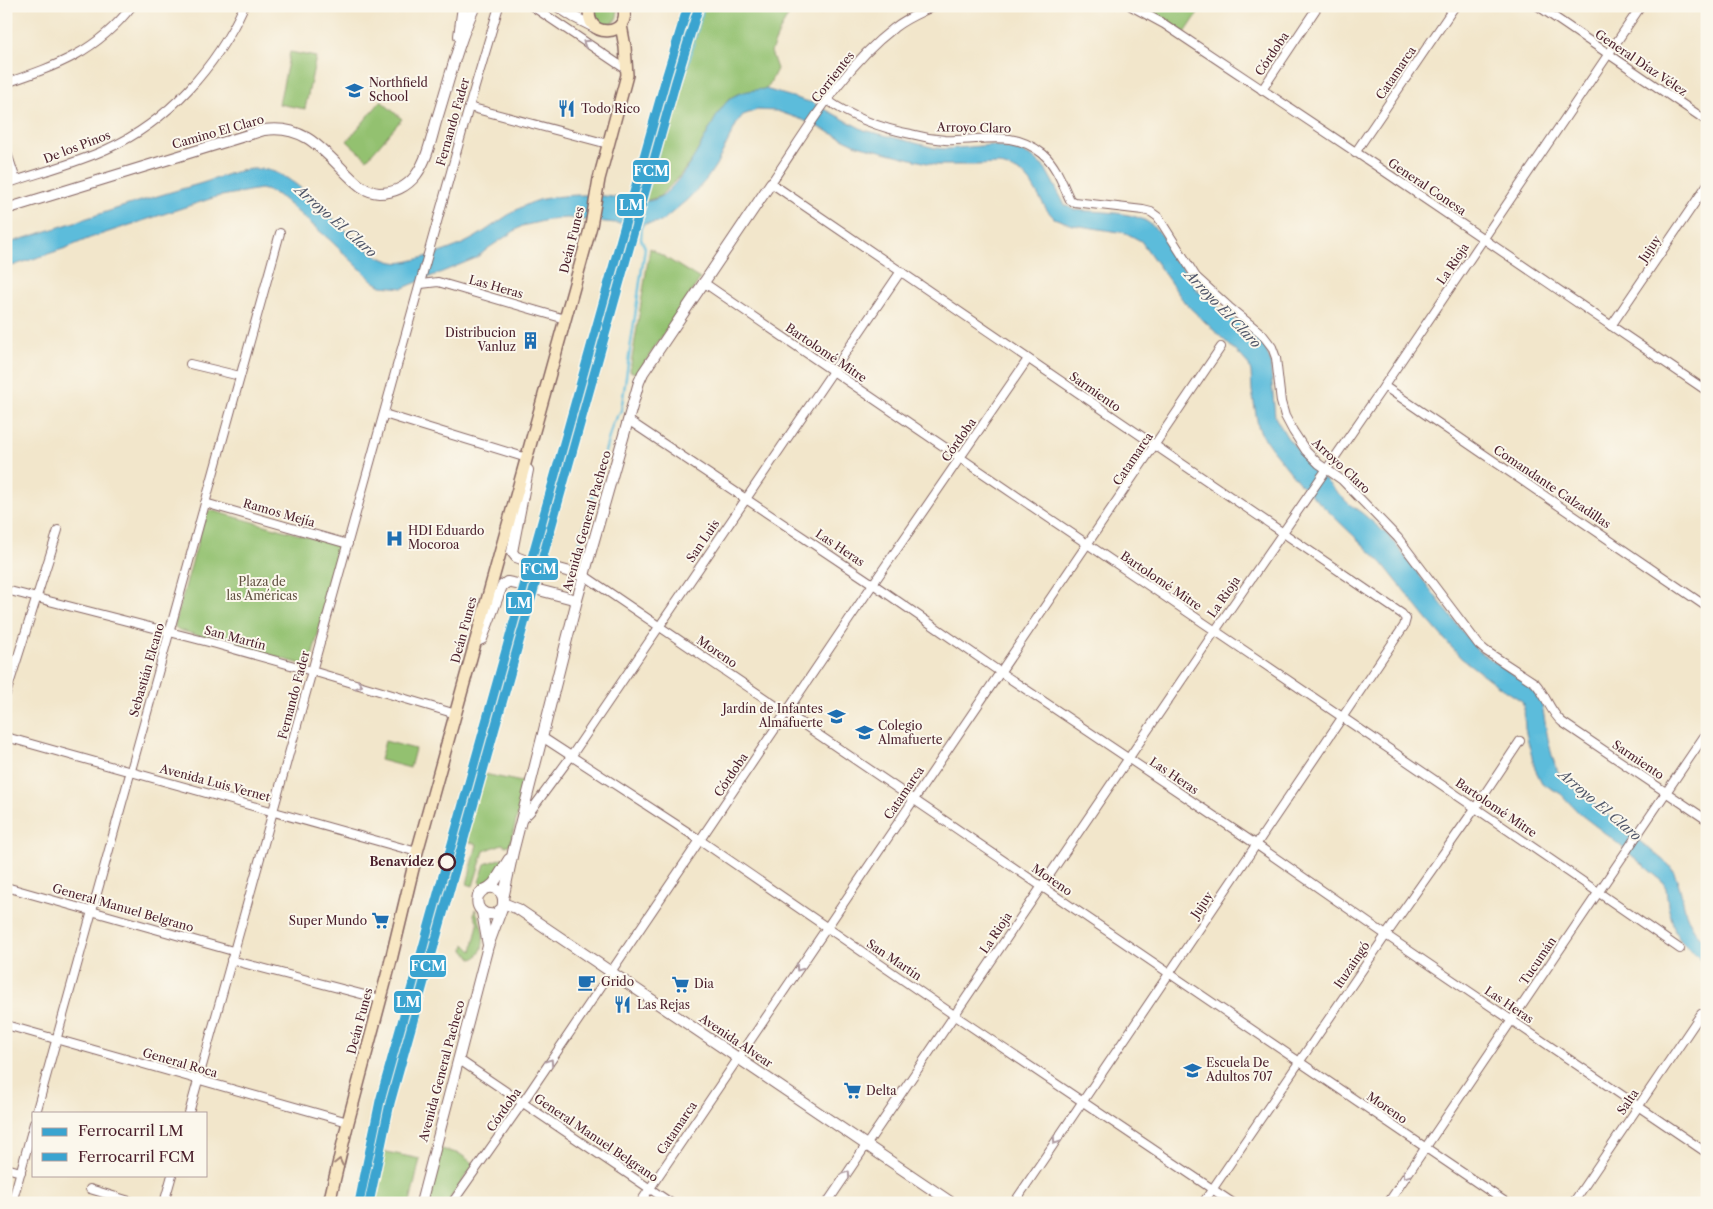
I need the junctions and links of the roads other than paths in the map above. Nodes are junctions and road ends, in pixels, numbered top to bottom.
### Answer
1 (132, 6) edge
2 (244, 6) edge
3 (463, 6) edge
4 (475, 6) edge
5 (499, 6) edge
6 (532, 6) edge
7 (557, 6) edge
8 (590, 6) edge
9 (934, 6) edge
10 (1130, 6) edge
11 (1318, 6) edge
12 (1455, 6) edge
13 (1538, 6) edge
14 (1641, 6) edge
15 (624, 13) edge
16 (600, 30) junction
17 (1608, 55) junction
18 (455, 61) junction
19 (627, 67) junction
20 (6, 83) edge
21 (1262, 90) junction
22 (826, 103) junction
23 (469, 106) junction
24 (1707, 121) edge
25 (608, 144) junction
26 (6, 150) edge
27 (1355, 152) junction
28 (16, 180) junction
29 (771, 183) junction
30 (6, 184) edge
31 (1707, 185) edge
32 (6, 209) edge
33 (280, 233) dead end
34 (1483, 238) junction
35 (901, 271) junction
36 (703, 282) junction
37 (421, 284) junction
38 (565, 319) junction
39 (1611, 326) junction
40 (1221, 347) dead end
41 (1028, 360) junction
42 (190, 364) dead end
43 (833, 371) junction
44 (240, 376) junction
45 (1384, 386) junction
46 (1707, 391) edge
47 (384, 414) junction
48 (628, 420) junction
49 (1155, 446) junction
50 (527, 458) junction
51 (960, 458) junction
52 (1325, 471) junction
53 (746, 498) junction
54 (205, 503) junction
55 (58, 530) dead end
56 (1283, 532) junction
57 (348, 544) junction
58 (1088, 544) junction
59 (524, 560) dead end
60 (536, 563) dead end
61 (585, 576) junction
62 (517, 584) dead end
63 (873, 584) junction
64 (528, 586) dead end
65 (6, 590) edge
66 (36, 598) junction
67 (577, 600) junction
68 (1707, 607) edge
69 (1406, 619) joint
70 (659, 627) junction
71 (1214, 631) junction
72 (170, 632) junction
73 (475, 642) junction
74 (312, 671) junction
75 (1000, 672) junction
76 (6, 694) edge
77 (787, 713) junction
78 (456, 714) junction
79 (1343, 718) junction
80 (1557, 718) joint
81 (1707, 732) edge
82 (6, 737) edge
83 (542, 737) junction
84 (1520, 741) dead end
85 (572, 755) junction
86 (1128, 759) junction
87 (129, 771) junction
88 (1665, 792) junction
89 (913, 800) junction
90 (1476, 807) junction
91 (274, 811) junction
92 (1707, 820) edge
93 (521, 821) junction
94 (700, 840) junction
95 (1257, 845) junction
96 (417, 852) junction
97 (513, 852) junction
98 (1042, 886) junction
99 (6, 887) edge
100 (488, 888) junction
101 (1598, 892) junction
102 (503, 903) junction
103 (92, 911) junction
104 (482, 912) junction
105 (826, 927) junction
106 (1386, 935) junction
107 (488, 946) junction
108 (1680, 949) dead end
109 (233, 951) junction
110 (231, 960) junction
111 (610, 971) junction
112 (1169, 973) junction
113 (380, 999) junction
114 (1702, 1014) dead end
115 (954, 1015) junction
116 (1511, 1020) junction
117 (6, 1025) edge
118 (56, 1039) junction
119 (738, 1058) junction
120 (458, 1059) junction
121 (1300, 1062) junction
122 (198, 1081) junction
123 (1083, 1101) junction
124 (523, 1102) junction
125 (1639, 1106) junction
126 (36, 1112) edge
127 (189, 1112) edge
128 (348, 1122) junction
129 (32, 1130) edge
130 (867, 1145) junction
131 (1425, 1147) junction
132 (1706, 1151) edge
133 (6, 1168) edge
134 (20, 1172) junction
135 (172, 1176) edge
136 (650, 1188) junction
137 (90, 1189) dead end
138 (1213, 1189) junction
139 (12, 1203) edge
140 (136, 1203) edge
141 (164, 1203) edge
142 (329, 1203) edge
143 (421, 1203) edge
144 (452, 1203) edge
145 (640, 1203) edge
146 (671, 1203) edge
147 (827, 1203) edge
148 (952, 1203) edge
149 (1014, 1203) edge
150 (1204, 1203) edge
151 (1233, 1203) edge
152 (1388, 1203) edge
153 (1507, 1203) edge
154 (1573, 1203) edge

1 - 20 street
2 - 28 street, De los Pinos
3 - 18 street, Camino El Claro
4 - 18 street, Camino El Claro
5 - 23 street, Fernando Fader
19 -> 6 street
7 - 16 street
8 - 16 main road
9 - 22 street, Corrientes
10 - 21 street, General Conesa
11 - 21 street, Córdoba
12 - 27 street, Catamarca
13 - 17 street, General Díaz Vélez
14 - 17 street, La Rioja
15 - 16 main road
15 - 19 main road, Deán Funes
16 - 19 main road
17 - 24 street, General Díaz Vélez
17 - 34 street, La Rioja
18 - 32 street, Camino El Claro
19 - 25 main road, Deán Funes
21 - 27 street, General Conesa
22 - 29 street, Corrientes
22 - 52 street, Arroyo Claro
23 - 25 street
23 - 37 street, Fernando Fader
25 - 38 main road, Deán Funes
26 - 28 street
27 - 34 street, General Conesa
28 - 30 street, De los Pinos
29 - 35 street, Sarmiento
29 - 36 street, Avenida General Pacheco
31 - 39 street, Jujuy
33 - 44 street, Sebastián Elcano
34 - 39 street, General Conesa
34 - 45 street, La Rioja
35 - 41 street, Sarmiento
35 - 43 street, San Luis
36 - 43 street, Bartolomé Mitre
36 - 48 street, Avenida General Pacheco
37 - 38 street, Las Heras
37 - 47 street, Fernando Fader
38 - 50 main road, Deán Funes
39 - 46 street, General Conesa
40 - 49 street, Catamarca
41 - 49 street, Sarmiento
41 - 51 street, Córdoba
42 - 44 street
43 - 51 street, Bartolomé Mitre
43 - 53 street, San Luis
44 - 54 street, Sebastián Elcano
45 - 52 street, La Rioja
45 - 68 street, Comandante Calzadillas
47 - 50 street
47 - 57 street, Fernando Fader
48 - 53 street, Las Heras
48 - 61 street, Avenida General Pacheco
49 - 56 street, Sarmiento
49 - 58 street, Catamarca
50 - 59 street
50 - 73 main road, Deán Funes
51 - 58 street, Bartolomé Mitre
51 - 63 street, Córdoba
52 - 56 street, La Rioja
52 - 80 street, Arroyo Claro
53 - 63 street, Las Heras
53 - 70 street, San Luis
54 - 57 street, Ramos Mejía
54 - 72 street, Sebastián Elcano
55 - 66 street
56 - 69 street, Sarmiento
56 - 71 street, La Rioja
57 - 74 street, Fernando Fader
58 - 71 street, Bartolomé Mitre
58 - 75 street, Catamarca
60 - 61 street
61 - 67 street, Avenida General Pacheco
61 - 70 street, Moreno
62 - 73 street
63 - 75 street, Las Heras
63 - 77 street, Córdoba
64 - 67 street
65 - 66 street, San Martín
66 - 72 street, San Martín
66 - 76 street
67 - 83 street, Avenida General Pacheco
69 - 79 street, Jujuy
70 - 77 street, Moreno
70 - 85 street, San Luis
71 - 79 street, Bartolomé Mitre
71 - 86 street, La Rioja
72 - 74 street, San Martín
72 - 87 street, Sebastián Elcano
73 - 78 main road, Deán Funes
74 -> 78 street, San Martín
74 - 91 street, Fernando Fader
75 - 86 street, Las Heras
75 - 89 street, Catamarca
77 - 89 street, Moreno
77 - 94 street, Córdoba
78 - 96 main road, Deán Funes
79 - 90 street, Bartolomé Mitre
79 - 95 street, Jujuy
80 - 88 street, Sarmiento
81 - 88 street, Tucumán
82 - 87 street, Avenida Luis Vernet
83 - 85 street, San Martín
83 - 93 street, Avenida General Pacheco
84 - 90 street, Ituzaingó
85 - 93 street, San Luis
85 - 94 street, San Martín
86 - 95 street, Las Heras
86 - 98 street, La Rioja
87 - 91 street, Avenida Luis Vernet
87 - 103 street, Sebastián Elcano
88 - 92 street, Sarmiento
88 - 101 street, Tucumán
89 - 98 street, Moreno
89 - 105 street, Catamarca
90 - 101 street, Bartolomé Mitre
90 - 106 street, Ituzaingó
91 - 96 street, Avenida Luis Vernet
91 - 109 street, Fernando Fader
93 - 97 street, Avenida General Pacheco
94 - 105 street, San Martín
94 - 111 street, Córdoba
95 - 106 street, Las Heras
95 - 112 street, Jujuy
96 - 113 main road, Deán Funes
97 - 100 street
97 - 102 street, Avenida General Pacheco
98 - 112 street, Moreno
98 - 115 street, La Rioja
99 - 103 street, General Manuel Belgrano
100 - 102 street
100 - 104 street
101 - 108 street, Bartolomé Mitre
101 - 116 street, Tucumán
102 - 104 street
102 - 107 street, Avenida General Pacheco
102 - 111 street, Avenida Alvear
103 - 109 street, General Manuel Belgrano
103 - 118 street, Sebastián Elcano
104 - 107 street, Avenida General Pacheco
105 - 115 street, San Martín
105 -> 119 street, Catamarca
106 - 116 street, Las Heras
106 - 121 street, Ituzaingó
107 - 120 street, Avenida General Pacheco
109 - 110 street, Fernando Fader
110 - 113 street
110 - 122 street, Fernando Fader
111 - 119 street, Avenida Alvear
124 -> 111 street, Córdoba
112 - 121 street, Moreno
112 - 123 street, Jujuy
113 - 128 main road, Deán Funes
114 - 125 street, Salta
115 - 123 street, San Martín
115 - 130 street, La Rioja
116 - 125 street, Las Heras
116 - 131 street, Tucumán
117 - 118 street, General Roca
118 - 122 street, General Roca
118 - 126 street, Sebastián Elcano
119 - 130 street, Avenida Alvear
119 - 136 street, Catamarca
120 - 124 street, General Manuel Belgrano
120 - 143 street, Avenida General Pacheco
121 - 131 street, Moreno
121 - 138 street, Ituzaingó
122 - 127 street, Fernando Fader
122 - 128 street, General Roca
123 - 138 street, San Martín
123 -> 149 street, Jujuy
124 - 136 street, General Manuel Belgrano
124 - 144 street, Córdoba
125 - 132 street, Las Heras
125 - 154 street, Salta
142 -> 128 main road, Deán Funes
129 - 134 street
147 -> 130 street, La Rioja
130 - 148 street, Avenida Alvear
131 -> 152 street, Tucumán
131 - 153 street, Moreno
133 - 134 street
134 - 139 street
135 - 141 street
136 - 145 street, Catamarca
136 - 146 street, General Manuel Belgrano
137 - 140 street
138 - 150 street, Ituzaingó
138 - 151 street, San Martín

